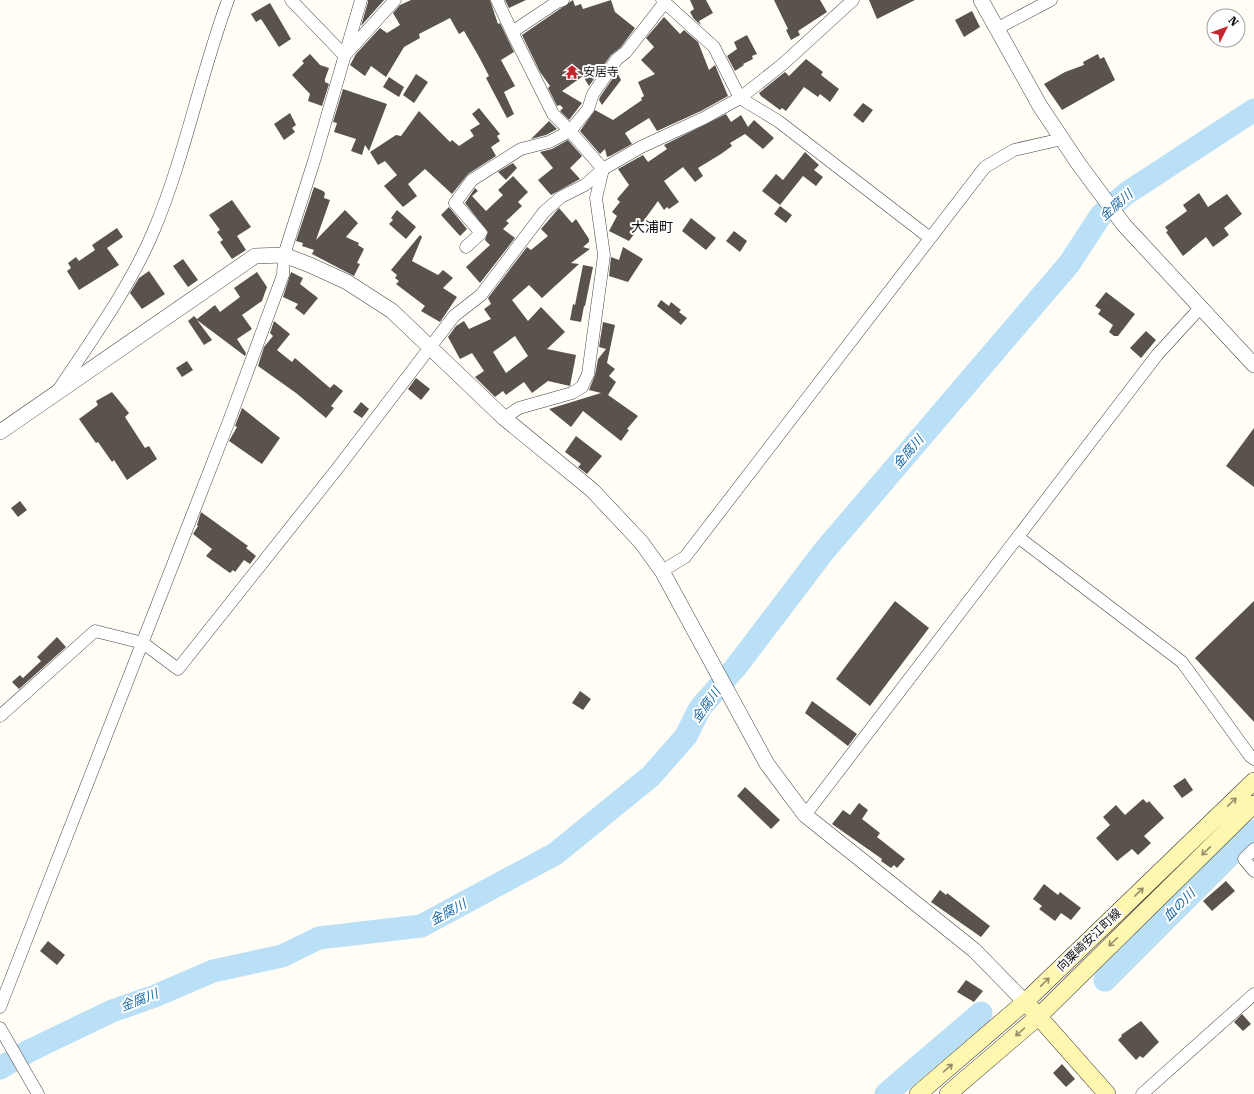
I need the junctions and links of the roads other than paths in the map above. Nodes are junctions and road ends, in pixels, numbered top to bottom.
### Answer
1 (228, 0) edge
2 (291, 0) edge
3 (361, 0) edge
4 (395, 0) edge
5 (497, 0) edge
6 (563, 0) edge
7 (853, 0) edge
8 (981, 0) edge
9 (1051, 0) edge
10 (663, 1) edge
11 (996, 29) junction
12 (512, 32) junction
13 (344, 55) junction
14 (740, 98) junction
15 (570, 131) junction
16 (1062, 139) junction
17 (603, 169) junction
18 (930, 238) junction
19 (466, 247) dead end
20 (284, 255) junction
21 (1200, 308) junction
22 (430, 347) junction
23 (1254, 365) edge
24 (54, 396) junction
25 (504, 418) junction
26 (0, 432) edge
27 (1018, 538) junction
28 (662, 572) junction
29 (143, 643) junction
30 (0, 716) edge
31 (1254, 759) edge
32 (1254, 781) edge
33 (1254, 804) edge
34 (805, 815) junction
35 (1254, 849) edge
36 (1254, 871) edge
37 (1254, 994) edge
38 (1025, 1002) junction
39 (0, 1007) edge
40 (1038, 1016) junction
41 (0, 1028) edge
42 (38, 1094) edge
43 (918, 1094) edge
44 (948, 1094) edge
45 (1107, 1094) edge
46 (1142, 1094) edge

1 - 24 street
2 - 13 street
3 - 13 street
4 - 13 street
5 - 12 street
6 - 12 street
7 - 14 street
8 - 11 street
9 - 11 street
10 - 14 street
10 - 15 street
11 - 16 street
12 - 15 street
13 - 20 street
14 - 17 street
14 - 18 street
15 - 17 street
15 - 19 street
16 - 18 street
16 - 21 street
17 - 22 street
17 - 25 street
18 - 28 street
20 - 22 street
20 - 24 street
20 - 29 street
21 - 23 street
21 - 27 street
22 - 25 street
22 - 29 street
24 - 26 street
25 - 28 street
27 - 31 street
27 - 34 street
28 - 34 street
29 - 30 street
29 - 39 street
38 -> 32 main road, 向粟崎安江町線
33 -> 40 main road, 向粟崎安江町線
34 - 38 street
35 - 36 street
37 - 46 street
38 - 40 main road
43 -> 38 main road, 向粟崎安江町線
40 -> 44 main road, 向粟崎安江町線
40 - 45 main road
41 - 42 street

